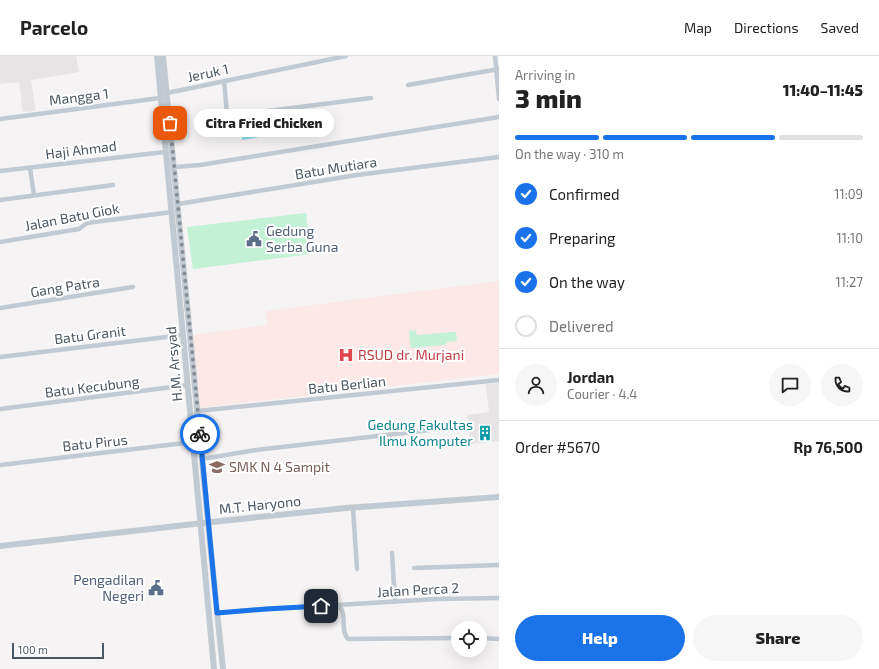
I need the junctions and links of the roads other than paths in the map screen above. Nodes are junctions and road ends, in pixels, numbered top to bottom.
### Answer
1 (157, 56) edge
2 (164, 56) edge
3 (346, 56) edge
4 (495, 56) edge
5 (498, 69) edge
6 (224, 81) junction
7 (408, 85) dead end
8 (167, 93) junction
9 (160, 98) junction
10 (371, 98) dead end
11 (499, 99) edge
12 (499, 117) edge
13 (0, 119) edge
14 (165, 152) junction
15 (499, 157) edge
16 (175, 167) junction
17 (30, 168) junction
18 (0, 171) edge
19 (113, 185) dead end
20 (34, 195) junction
21 (0, 200) edge
22 (178, 204) junction
23 (172, 212) junction
24 (0, 242) edge
25 (133, 287) dead end
26 (0, 308) edge
27 (183, 335) junction
28 (0, 357) edge
29 (499, 380) edge
30 (188, 385) junction
31 (0, 409) edge
32 (197, 411) junction
33 (447, 428) dead end
34 (193, 442) junction
35 (202, 460) junction
36 (0, 465) edge
37 (499, 497) edge
38 (353, 508) junction
39 (208, 522) junction
40 (200, 523) junction
41 (0, 546) edge
42 (392, 553) dead end
43 (499, 566) edge
44 (414, 568) dead end
45 (357, 569) dead end
46 (499, 598) edge
47 (394, 602) junction
48 (337, 605) junction
49 (217, 613) junction
50 (218, 629) junction
51 (210, 630) junction
52 (451, 638) edge
53 (487, 638) edge
54 (499, 639) edge
55 (214, 669) edge
56 (223, 669) edge

1 - 9 street, H.M. Arsyad
2 - 8 street, H.M. Arsyad
3 - 6 street, Jeruk 1
4 - 5 street
5 - 7 street
5 - 11 street
6 - 8 street, Jeruk 1
6 - 10 street
8 - 16 street, H.M. Arsyad
9 - 13 street, Mangga 1
9 - 14 street, H.M. Arsyad
12 - 16 street
14 - 17 street, Haji Ahmad
14 - 23 street, H.M. Arsyad
15 - 22 street, Batu Mutiara
16 - 22 street, H.M. Arsyad
17 - 18 street, Haji Ahmad
17 - 20 street
19 - 20 street
20 - 21 street
22 - 32 street, H.M. Arsyad
23 - 24 street, Jalan Batu Giok
23 - 27 street, H.M. Arsyad
25 - 26 street, Gang Patra
27 - 28 street, Batu Granit
27 - 30 street, H.M. Arsyad
29 - 32 street, Batu Berlian
30 - 31 street, Batu Kecubung
30 - 34 street, H.M. Arsyad
32 - 35 street, H.M. Arsyad
33 - 35 street
34 - 36 street, Batu Pirus
34 - 40 street, H.M. Arsyad
35 - 39 street, H.M. Arsyad
37 - 38 street, M.T. Haryono
38 - 39 street, M.T. Haryono
38 - 45 street
39 - 40 street, M.T. Haryono
39 - 49 street, H.M. Arsyad
40 - 41 street, M.T. Haryono
40 - 51 street, H.M. Arsyad
42 - 47 street
43 - 44 street
46 - 47 street, Jalan Perca 2
47 - 48 street, Jalan Perca 2
48 - 49 street, Jalan Perca 2
48 - 52 street
49 - 50 street, H.M. Arsyad
50 - 51 street
50 - 56 street, H.M. Arsyad
51 - 55 street, H.M. Arsyad
53 - 54 street

